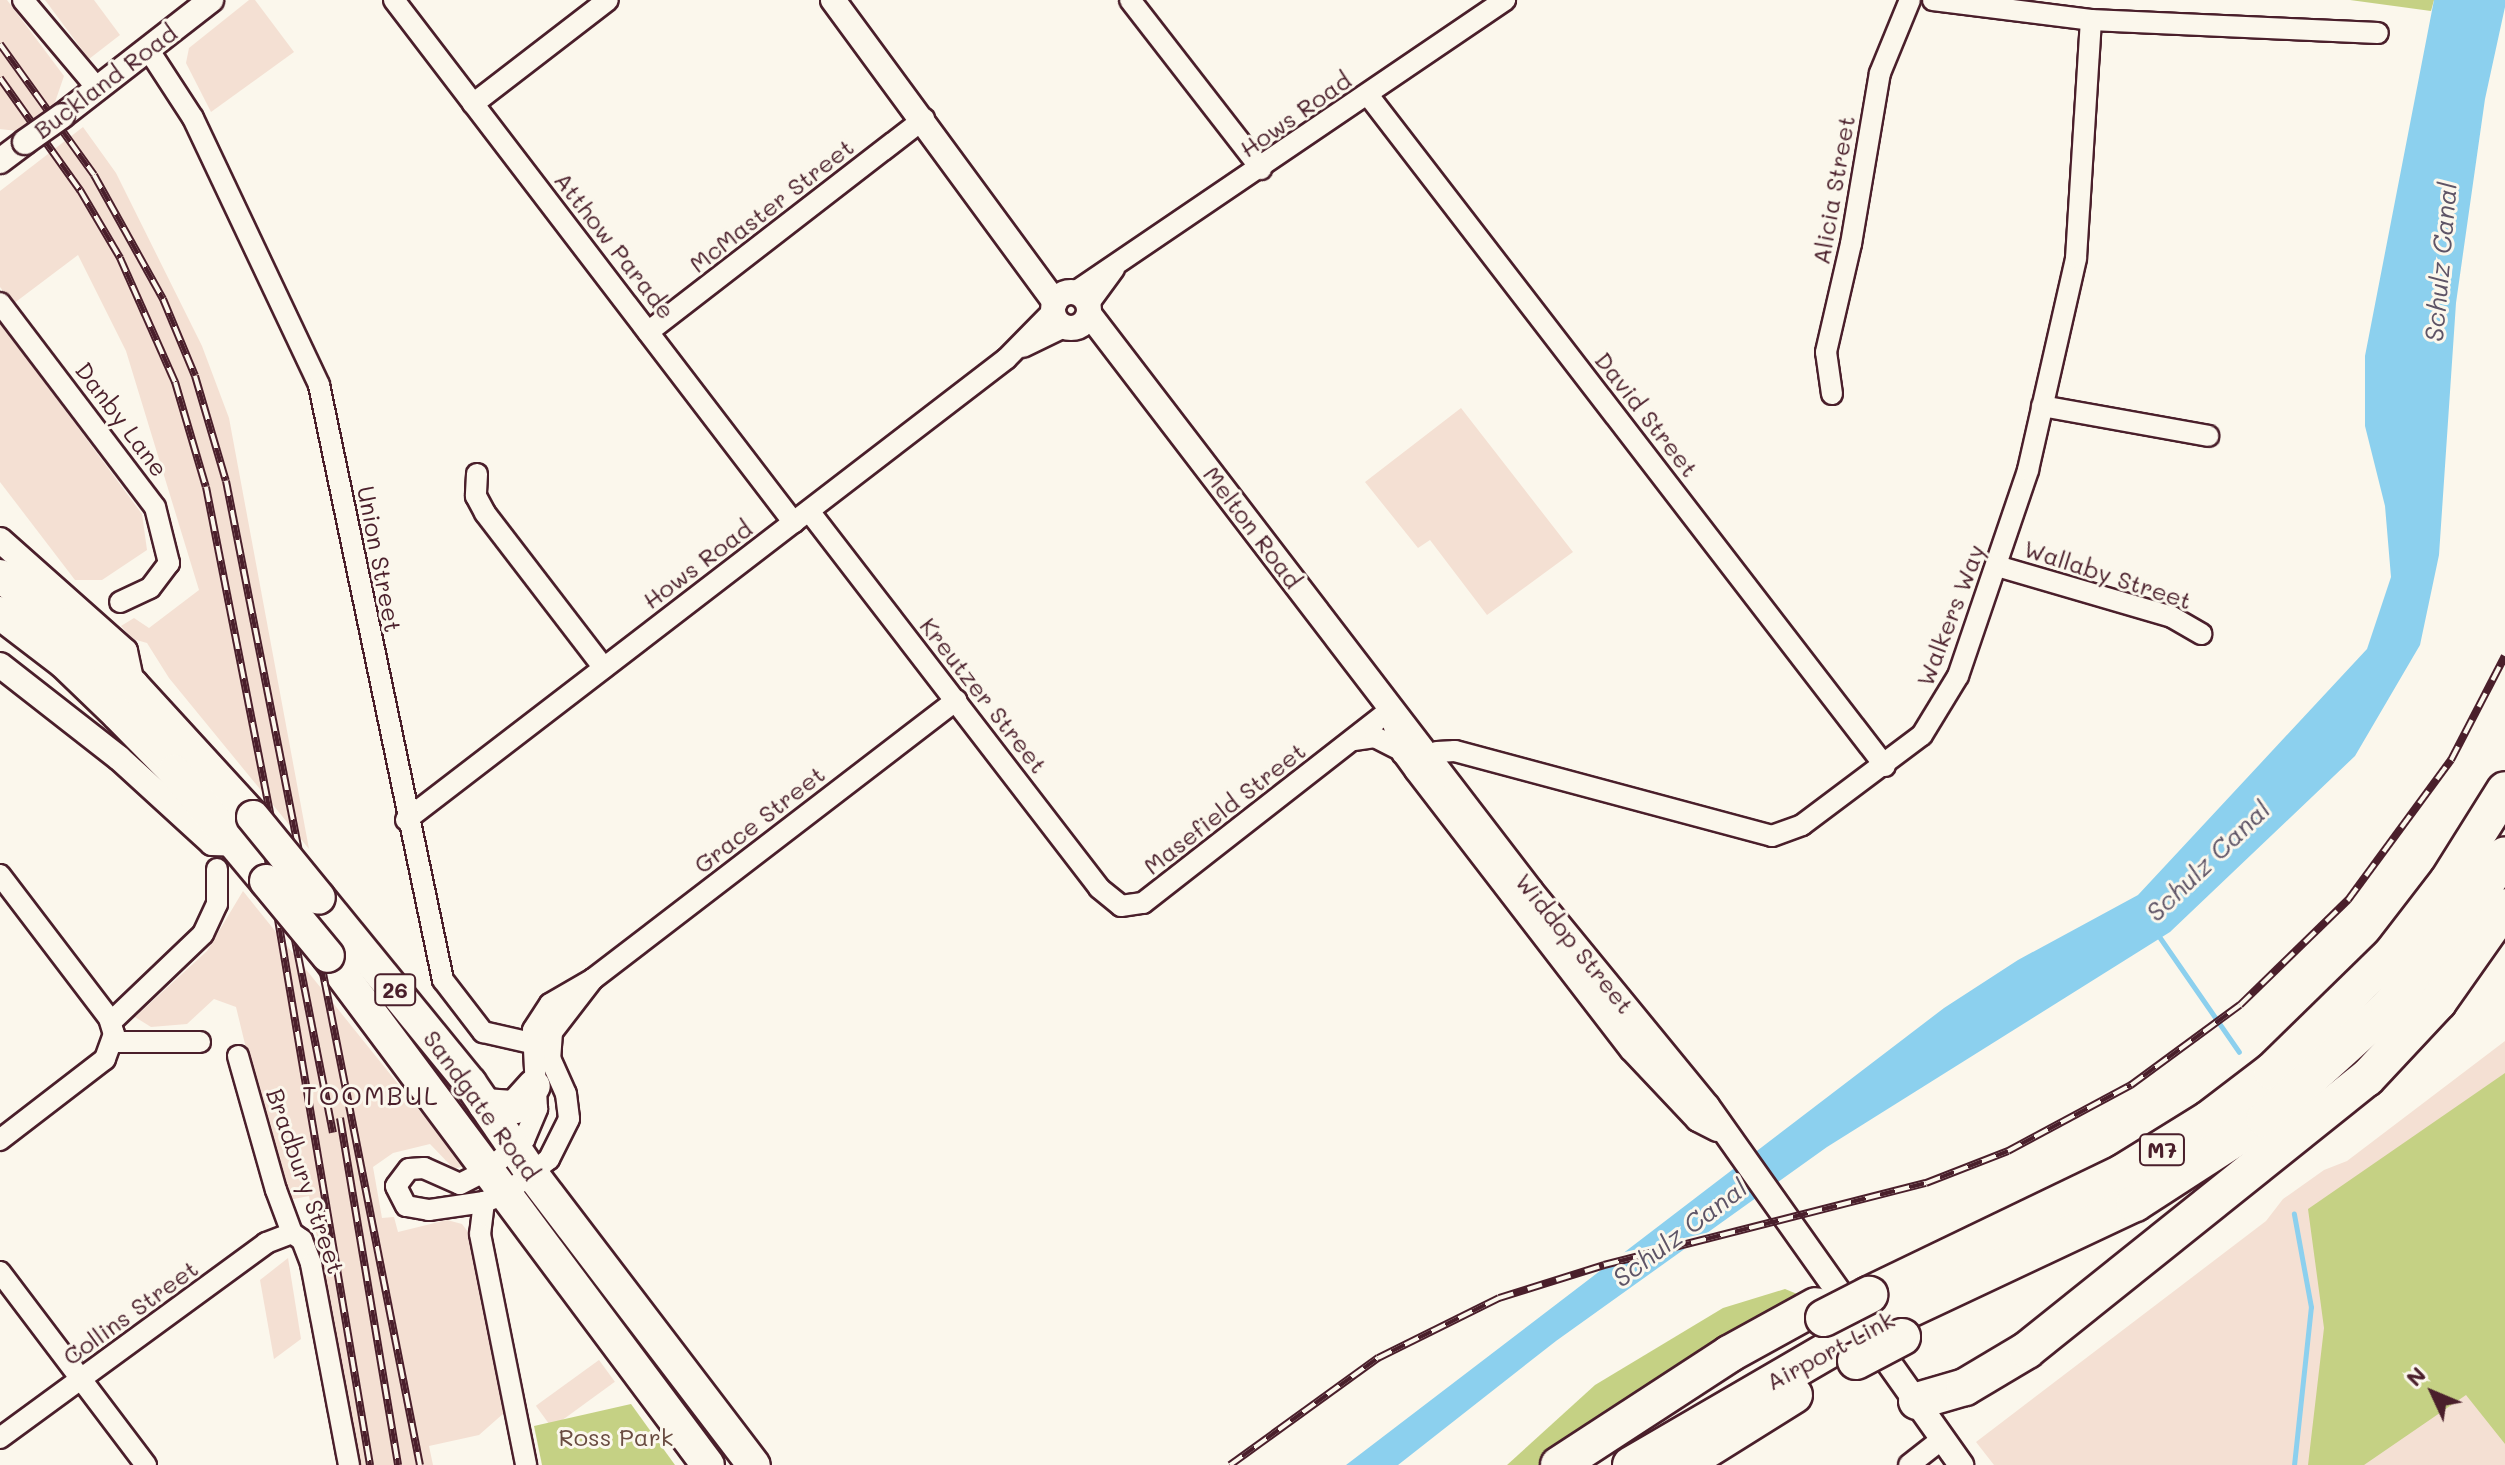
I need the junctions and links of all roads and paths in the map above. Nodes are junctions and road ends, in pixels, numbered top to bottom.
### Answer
1 (23, 0) edge
2 (211, 0) edge
3 (394, 0) edge
4 (608, 0) edge
5 (833, 0) edge
6 (1130, 0) edge
7 (1505, 0) edge
8 (1910, 0) edge
9 (1933, 0) edge
10 (2091, 20) junction
11 (2378, 33) dead end
12 (148, 49) junction
13 (97, 88) junction
14 (1368, 95) junction
15 (473, 104) junction
16 (924, 119) junction
17 (0, 161) edge
18 (1261, 169) junction
19 (0, 303) edge
20 (1071, 309) junction
21 (648, 332) junction
22 (1832, 394) dead end
23 (2042, 406) junction
24 (2208, 436) dead end
25 (477, 474) dead end
26 (802, 517) junction
27 (0, 540) edge
28 (1997, 566) junction
29 (0, 576) edge
30 (120, 602) dead end
31 (0, 613) edge
32 (2201, 634) dead end
33 (0, 665) edge
34 (604, 668) junction
35 (132, 685) junction
36 (956, 700) junction
37 (1391, 709) junction
38 (1354, 740) junction
39 (1423, 763) junction
40 (1885, 766) junction
41 (2505, 790) edge
42 (406, 820) junction
43 (245, 830) junction
44 (2505, 855) edge
45 (217, 869) dead end
46 (0, 875) edge
47 (1121, 906) joint
48 (2505, 907) edge
49 (112, 1032) junction
50 (200, 1042) dead end
51 (540, 1046) junction
52 (238, 1056) dead end
53 (534, 1086) junction
54 (485, 1105) junction
55 (0, 1140) edge
56 (523, 1162) junction
57 (492, 1189) junction
58 (460, 1203) junction
59 (292, 1233) junction
60 (480, 1234) junction
61 (0, 1272) edge
62 (1882, 1303) junction
63 (1835, 1332) junction
64 (82, 1379) junction
65 (1917, 1401) junction
66 (0, 1438) edge
67 (1942, 1439) junction
68 (146, 1465) edge
69 (349, 1465) edge
70 (526, 1465) edge
71 (708, 1465) edge
72 (754, 1465) edge
73 (1559, 1465) edge
74 (1591, 1465) edge
75 (1631, 1465) edge
76 (1682, 1465) edge
77 (1909, 1465) edge
78 (1961, 1465) edge

1 - 13 street
2 - 12 street, Buckland Road
3 - 15 street, Atthow Parade
4 - 15 street
5 - 16 street, Melton Road
6 - 18 street
7 - 14 street, Hows Road
8 - 22 street, Alicia Street
9 - 10 street
10 - 11 street
10 - 23 street, Walkers Way
12 - 13 street, Buckland Road
12 - 42 street, Union Street
13 - 17 street, Buckland Road, bridge
14 - 18 street, Hows Road
14 - 40 street, David Street
15 - 21 street, Atthow Parade
16 - 20 street, Melton Road
16 - 21 street, McMaster Street
18 - 20 street, Hows Road
19 - 30 street, Danby Lane
20 - 26 street, Hows Road
20 - 37 street, Melton Road
21 - 26 street, Atthow Parade
23 - 24 street
23 - 28 street, Walkers Way
25 - 34 street
26 - 34 street, Hows Road
26 - 36 street, Kreutzer Street
27 - 35 street, Sandgate Road
28 - 32 street, Wallaby Street
28 - 40 street, Walkers Way
29 - 35 highway, Sandgate Road / 26
31 - 43 highway, Sandgate Road / 26
33 - 43 street
34 - 42 street, Hows Road
35 - 43 highway, Sandgate Road / 26
36 - 47 street, Kreutzer Street
36 - 51 street, Grace Street
37 - 38 street, Masefield Street
37 - 39 street, Melton Road
38 - 39 street
38 - 47 street, Masefield Street
39 - 40 street, Walkers Way
39 - 65 street, Widdop Street
41 - 62 highway, M7
42 - 51 street, Union Street
43 - 54 highway, Sandgate Road / 26, bridge
43 - 57 highway, Sandgate Road / 26, bridge
44 - 62 highway, Airport Link / M7
45 - 49 street
46 - 49 street
48 - 65 highway
49 - 50 street
49 - 55 street
51 - 53 street, Grace Street
51 - 56 street, Grace Street
52 - 59 street, Bradbury Street
53 - 54 highway
53 - 56 street, Grace Street
54 - 56 highway, Sandgate Road / 26
56 - 57 street, Grace Street
56 - 57 street, Grace Street
56 - 72 highway, Sandgate Road / 26
57 - 58 street, Grace Street
57 - 58 street, Grace Street
57 - 60 street
57 - 71 highway, Sandgate Road / 26
58 - 60 street
59 - 64 street, Collins Street
59 - 69 street, Bradbury Street
60 - 70 street
61 - 64 street
62 - 63 highway
62 - 63 highway, bridge
63 - 73 highway
63 - 74 highway, Airport Link
63 - 75 highway, Airport Link
63 - 76 highway
64 - 66 street, Collins Street
64 - 68 street
65 - 67 street, Widdop Street
67 - 77 street
67 - 78 street, Widdop Street

